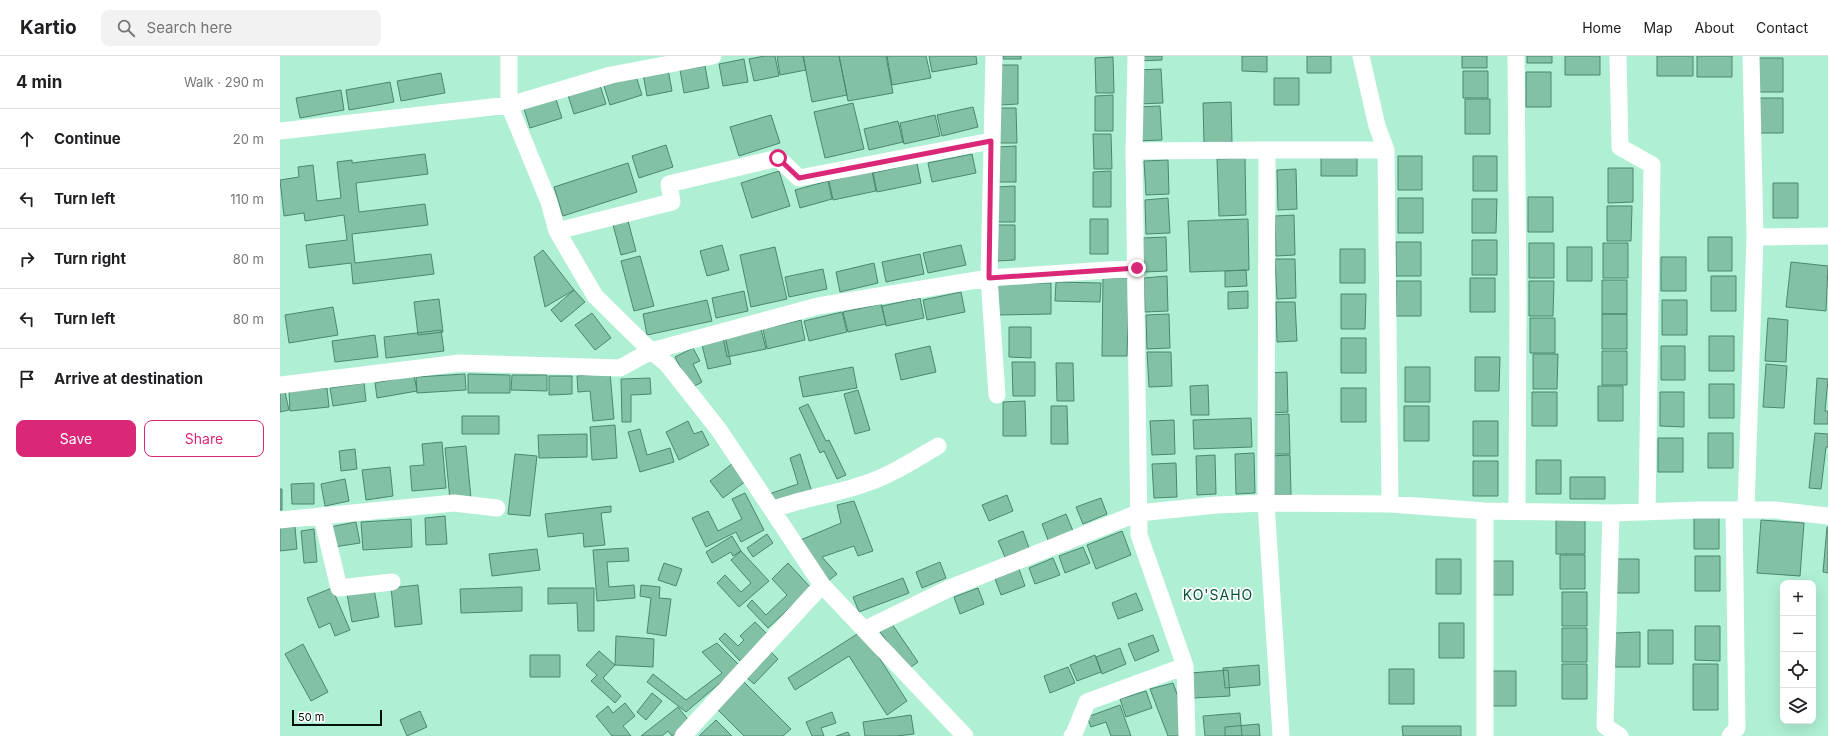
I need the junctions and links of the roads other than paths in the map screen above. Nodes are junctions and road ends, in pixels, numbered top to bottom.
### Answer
1 (509, 56) edge
2 (713, 56) edge
3 (994, 56) edge
4 (1136, 56) edge
5 (1361, 56) edge
6 (1516, 56) edge
7 (1618, 56) edge
8 (1751, 56) edge
9 (509, 105) junction
10 (280, 131) edge
11 (991, 141) junction
12 (1267, 150) junction
13 (1386, 150) junction
14 (1134, 151) junction
15 (558, 231) junction
16 (1828, 236) edge
17 (1755, 237) junction
18 (1137, 268) junction
19 (989, 278) junction
20 (651, 351) junction
21 (280, 385) edge
22 (997, 395) dead end
23 (938, 446) dead end
24 (1266, 503) junction
25 (1390, 504) junction
26 (497, 508) dead end
27 (1740, 509) junction
28 (772, 510) junction
29 (1485, 511) junction
30 (1647, 511) junction
31 (1517, 512) junction
32 (1611, 512) junction
33 (1138, 513) junction
34 (1828, 516) edge
35 (322, 517) junction
36 (280, 520) edge
37 (392, 582) dead end
38 (822, 585) junction
39 (866, 629) junction
40 (1185, 666) junction
41 (683, 736) edge
42 (965, 736) edge
43 (1072, 736) edge
44 (1187, 736) edge
45 (1281, 736) edge
46 (1485, 736) edge
47 (1620, 736) edge
48 (1730, 736) edge

1 - 9 street
2 - 9 street
3 - 11 street
4 - 14 street
5 - 13 street
6 - 31 street
7 - 30 street
8 - 17 street
9 - 10 street
9 - 15 street
11 - 15 street
11 - 19 street
12 - 13 street
12 - 14 street
12 - 24 street
13 - 25 street
14 - 18 street
15 - 20 street
16 - 17 street
17 - 27 street
18 - 19 street
18 - 33 street
19 - 20 street
19 - 22 street
20 - 21 street
20 - 28 street
23 - 28 street
24 - 25 street
24 - 33 street
24 - 45 street
25 - 29 street
26 - 35 street
27 - 30 street
27 - 34 street
27 - 48 street
28 - 38 street
29 - 31 street
29 - 46 street
30 - 32 street
31 - 32 street
32 - 47 street
33 - 39 street
33 - 40 street
35 - 36 street
35 - 37 street
38 - 39 street
38 - 41 street
39 - 42 street
40 - 43 street
40 - 44 street

